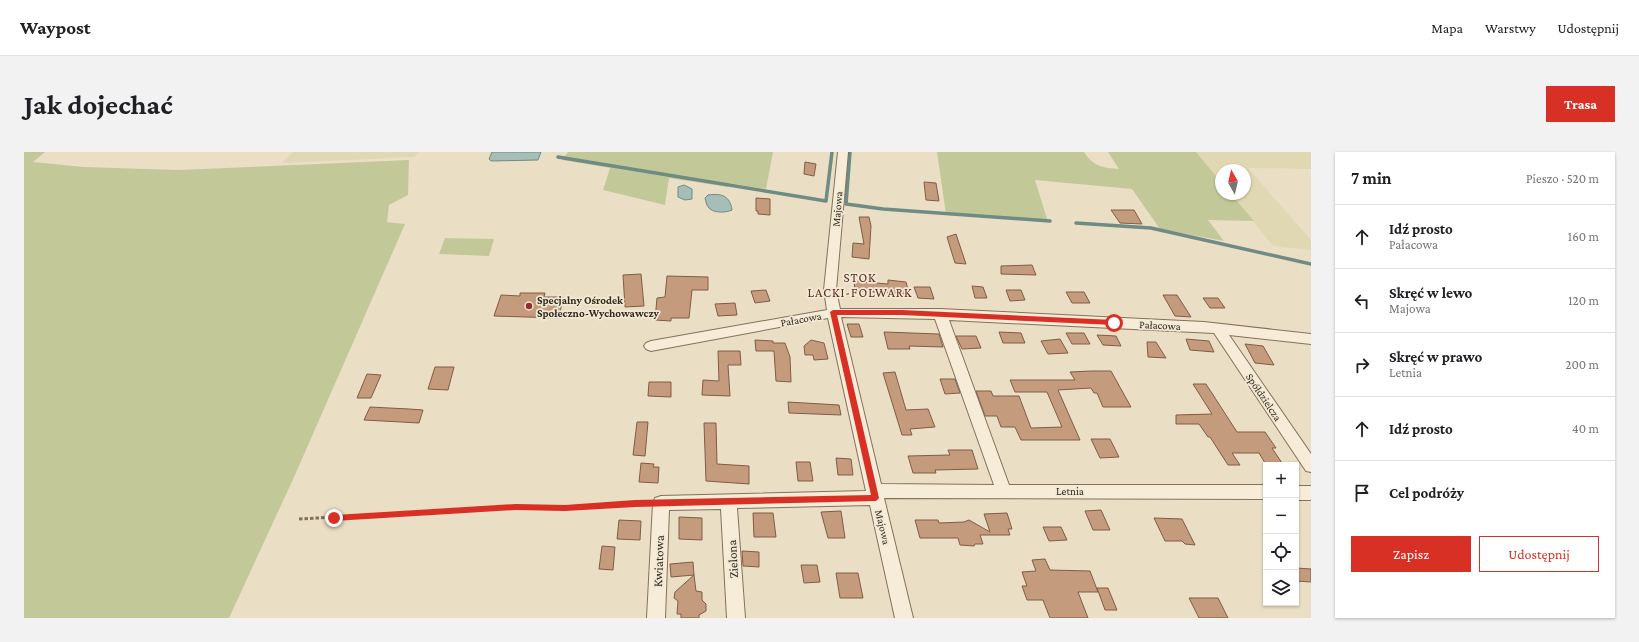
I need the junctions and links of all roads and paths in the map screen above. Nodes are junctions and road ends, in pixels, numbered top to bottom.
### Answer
1 (843, 152) edge
2 (833, 312) junction
3 (940, 314) junction
4 (1218, 328) junction
5 (1311, 339) edge
6 (651, 346) dead end
7 (1311, 466) edge
8 (1004, 491) junction
9 (1263, 492) edge
10 (1299, 493) edge
11 (1311, 493) edge
12 (875, 495) junction
13 (729, 500) junction
14 (661, 503) junction
15 (299, 518) dead end
16 (656, 618) edge
17 (736, 618) edge
18 (904, 618) edge

1 - 2 street, Majowa
2 - 3 street, Pałacowa
2 - 6 street, Pałacowa
2 - 12 street, Majowa
3 - 4 street, Pałacowa
3 - 8 street
4 - 5 street, Pałacowa
4 - 7 street, Spółdzielcza
8 - 9 street, Letnia
8 - 12 street, Letnia
10 - 11 street
12 - 13 street, Letnia
12 - 18 street, Majowa
13 - 14 street, Letnia
13 - 17 street, Zielona
14 - 15 path
14 - 16 street, Kwiatowa

